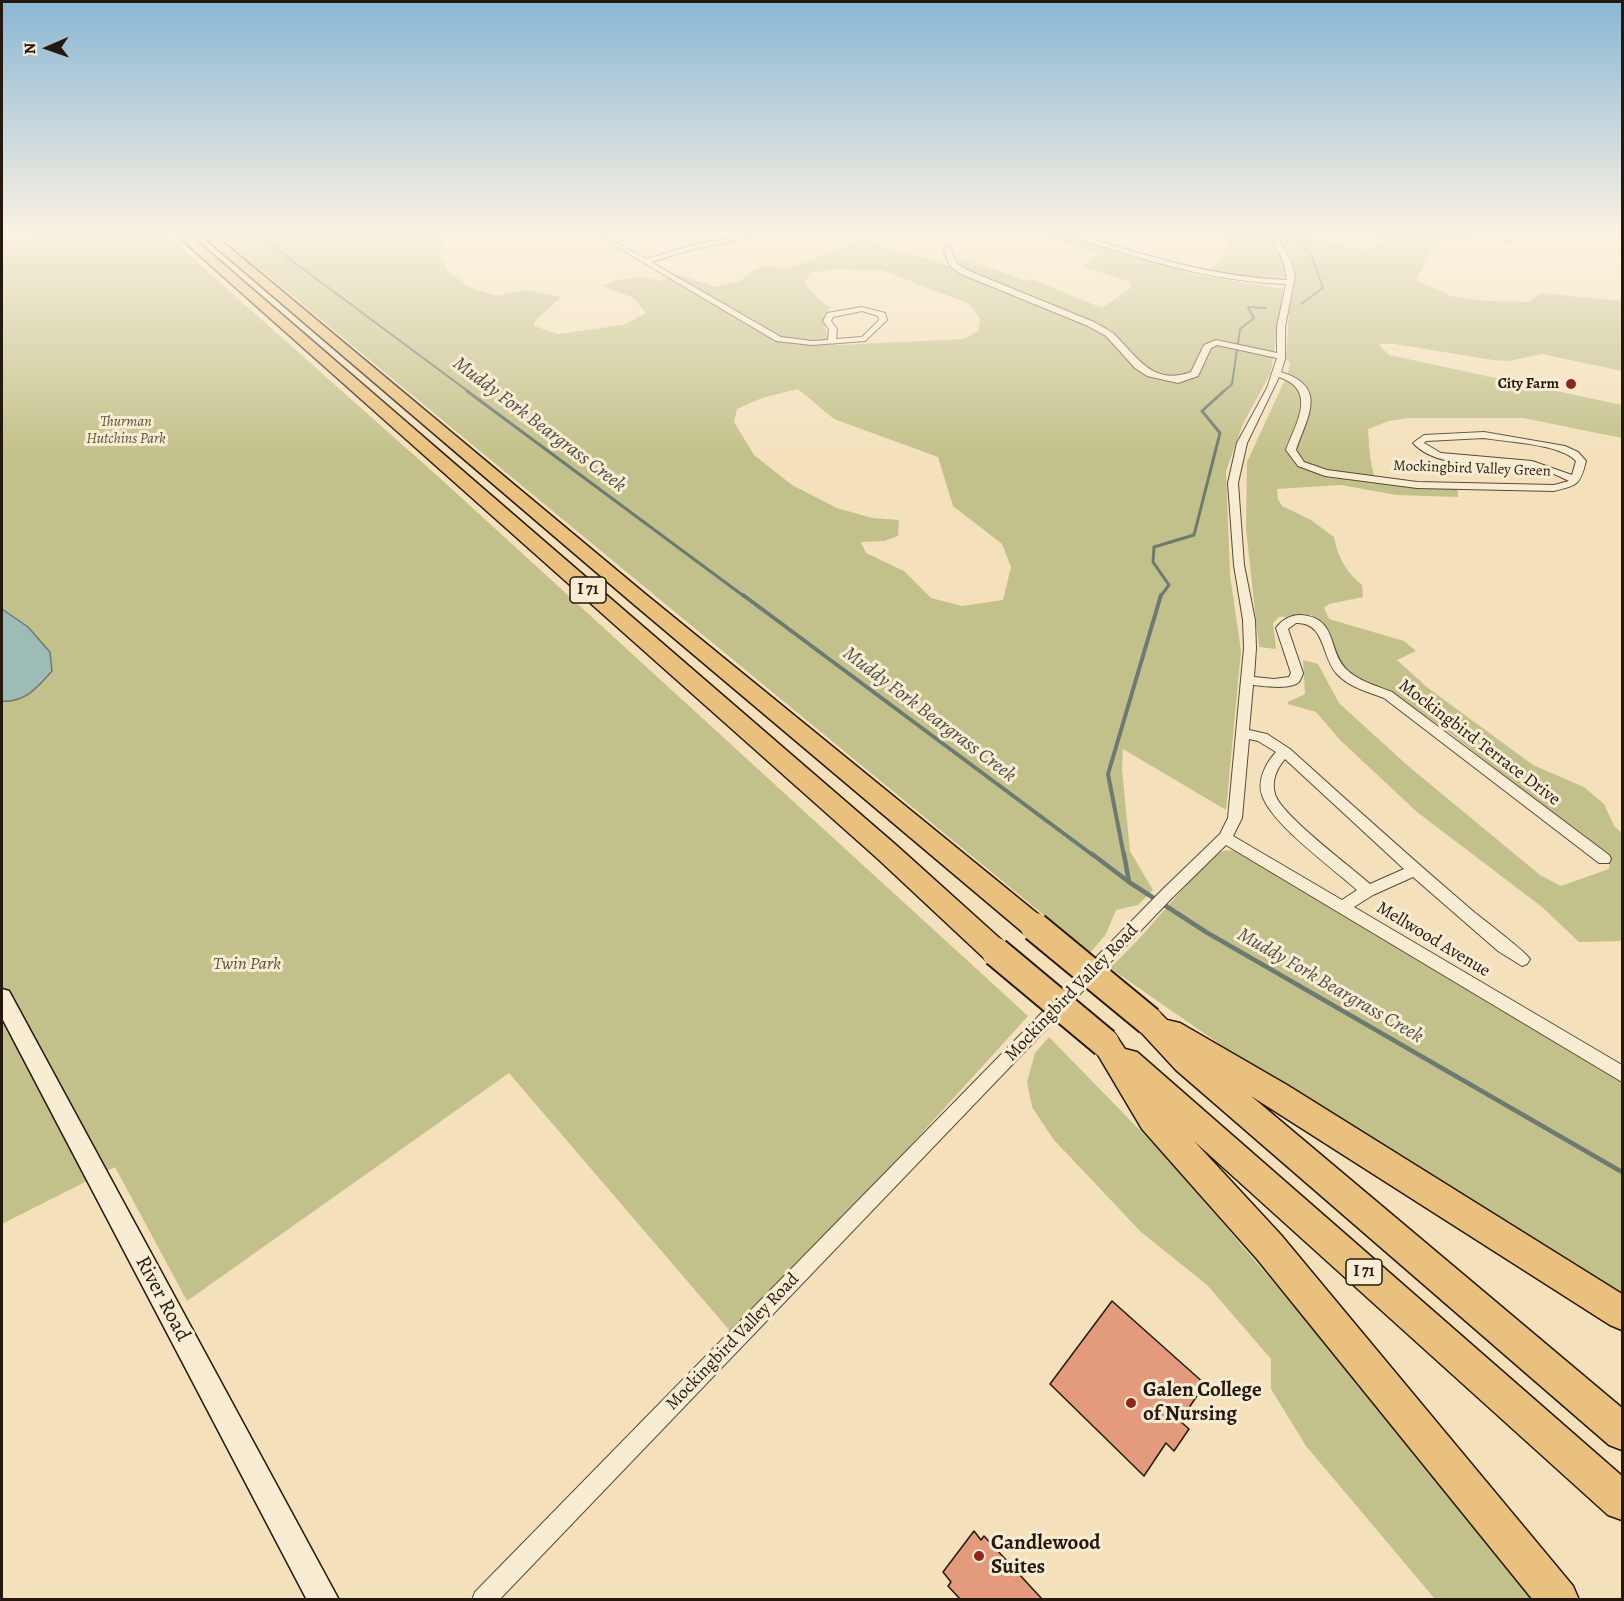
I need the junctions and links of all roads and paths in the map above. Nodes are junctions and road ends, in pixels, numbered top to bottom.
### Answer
1 (263, 306) edge
2 (292, 306) edge
3 (721, 306) edge
4 (1047, 306) edge
5 (1285, 306) edge
6 (832, 341) junction
7 (1281, 356) junction
8 (1277, 374) junction
9 (1576, 480) junction
10 (1248, 680) junction
11 (1243, 733) junction
12 (1285, 752) junction
13 (1225, 838) junction
14 (1605, 859) dead end
15 (1415, 870) junction
16 (1368, 891) junction
17 (1341, 908) junction
18 (1522, 959) dead end
19 (2, 998) edge
20 (1149, 1021) junction
21 (1105, 1043) junction
22 (1623, 1074) edge
23 (1623, 1313) edge
24 (1623, 1432) edge
25 (1623, 1501) edge
26 (324, 1599) edge
27 (483, 1599) edge
28 (1559, 1599) edge

1 - 21 highway, I 71, bridge
2 - 20 highway, I 71, bridge
3 - 6 street
4 - 7 street
5 - 7 street, Mockingbird Valley Road
6 - 6 street
7 - 8 street, Mockingbird Valley Road
8 - 9 street, Mockingbird Valley Green
8 - 10 street, Mockingbird Valley Road
9 - 9 street, Mockingbird Valley Green
10 - 11 street, Mockingbird Valley Road
10 - 14 street, Mockingbird Terrace Drive
11 - 12 street
11 - 13 street, Mockingbird Valley Road
12 - 15 street
12 - 16 street
13 - 17 street, Mellwood Avenue
13 - 27 street, Mockingbird Valley Road
15 - 16 street
15 - 18 street
16 - 17 street
17 - 22 street, Mellwood Avenue
19 - 26 street, River Road
20 - 23 highway
20 - 24 highway, I 71
21 - 25 highway, I 71
21 - 28 highway

